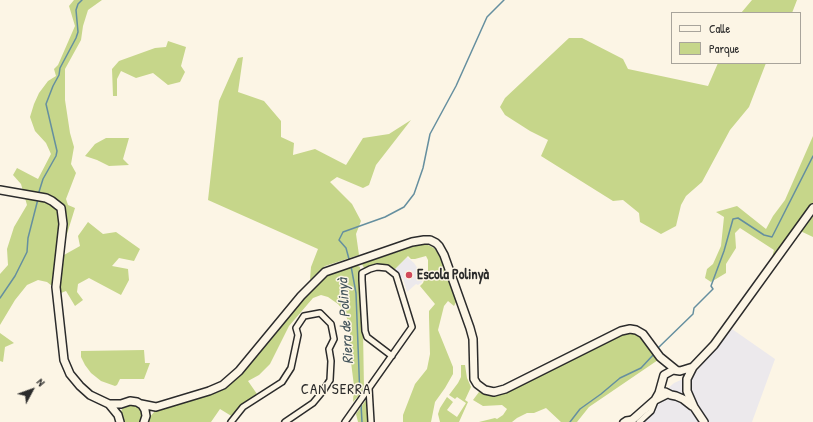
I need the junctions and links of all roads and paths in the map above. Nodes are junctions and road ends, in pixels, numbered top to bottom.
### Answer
1 (0, 190) edge
2 (813, 208) edge
3 (392, 356) junction
4 (660, 357) junction
5 (693, 367) junction
6 (678, 371) junction
7 (664, 375) junction
8 (687, 380) junction
9 (662, 384) junction
10 (369, 388) junction
11 (686, 388) junction
12 (667, 394) junction
13 (676, 396) junction
14 (655, 400) junction
15 (124, 403) junction
16 (109, 404) junction
17 (141, 404) junction
18 (156, 407) junction
19 (694, 407) junction
20 (145, 419) edge
21 (120, 420) edge
22 (634, 421) edge
23 (231, 422) edge
24 (285, 422) edge
25 (345, 422) edge
26 (371, 422) edge
27 (623, 422) edge
28 (704, 422) edge

1 - 16 main road
2 - 5 main road
3 - 3 street
3 - 10 street
4 - 6 main road
4 - 7 main road
4 - 18 main road
5 - 6 main road
5 - 8 main road
6 - 7 main road
6 - 8 main road
7 - 9 main road
8 - 11 main road
9 - 12 main road
9 - 14 main road
10 - 25 street
10 - 26 street
11 - 13 main road
11 - 19 main road
12 - 13 main road
12 - 14 main road
13 - 19 main road
14 - 22 main road
15 - 16 main road
15 - 17 main road
15 - 21 main road
16 - 21 main road
17 - 18 main road
17 - 20 main road
18 - 20 main road
19 - 28 main road
22 - 27 street
23 - 24 street

